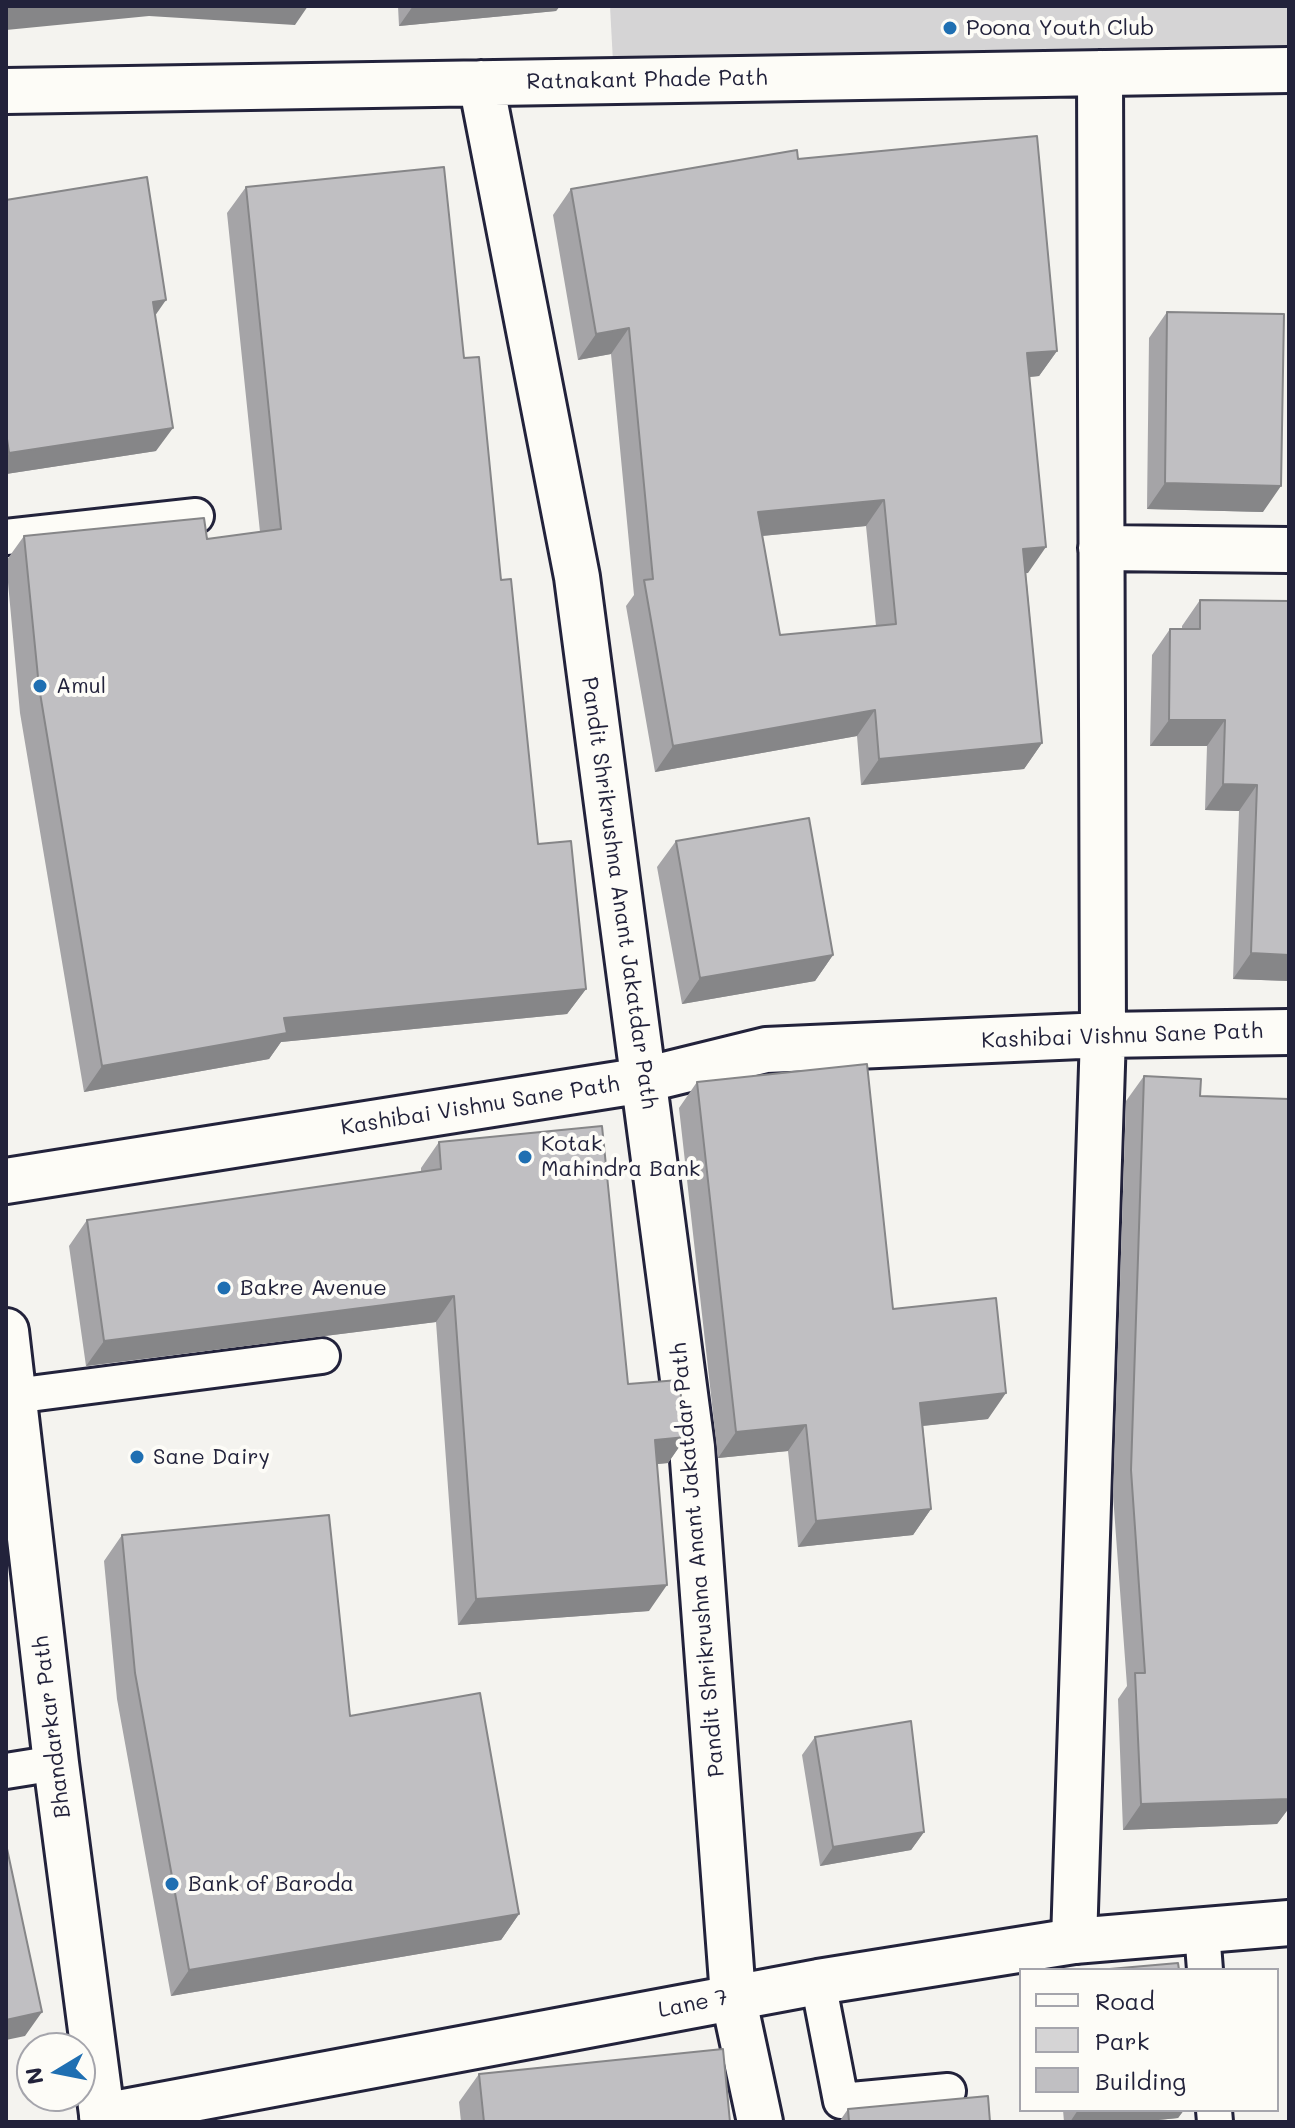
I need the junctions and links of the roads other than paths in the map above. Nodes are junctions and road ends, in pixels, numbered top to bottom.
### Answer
1 (1289, 70) edge
2 (1100, 73) junction
3 (481, 83) junction
4 (6, 91) edge
5 (196, 516) edge
6 (6, 537) edge
7 (1101, 548) junction
8 (1289, 550) edge
9 (1289, 1032) edge
10 (1103, 1035) junction
11 (644, 1080) junction
12 (6, 1181) edge
13 (6, 1331) edge
14 (322, 1356) dead end
15 (14, 1396) junction
16 (56, 1763) junction
17 (6, 1771) edge
18 (1289, 1923) edge
19 (1074, 1941) junction
20 (1203, 1950) edge
21 (818, 1982) junction
22 (733, 1996) junction
23 (948, 2091) dead end
24 (103, 2119) edge
25 (760, 2122) edge

1 - 2 street, Ratnakant Phade Path
2 - 3 street, Ratnakant Phade Path
2 - 7 street
3 - 4 street, Ratnakant Phade Path
3 - 11 street, Pandit Shrikrushna Anant Jakatdar Path
5 - 6 lane
7 - 8 street
7 - 10 street
9 - 10 street, Kashibai Vishnu Sane Path
10 - 11 street, Kashibai Vishnu Sane Path
10 - 19 street
11 - 12 street, Kashibai Vishnu Sane Path
11 - 22 street, Pandit Shrikrushna Anant Jakatdar Path
13 - 15 street, Bhandarkar Path
14 - 15 lane
15 - 16 street, Bhandarkar Path
16 - 17 lane
16 - 24 street, Bhandarkar Path
18 - 20 street, Lane 7
19 - 20 street, Lane 7
19 - 21 street, Lane 7
21 - 22 street, Lane 7
21 - 23 lane
22 - 24 street, Lane 7
22 - 25 street, Pandit Shrikrushna Anant Jakatdar Path

